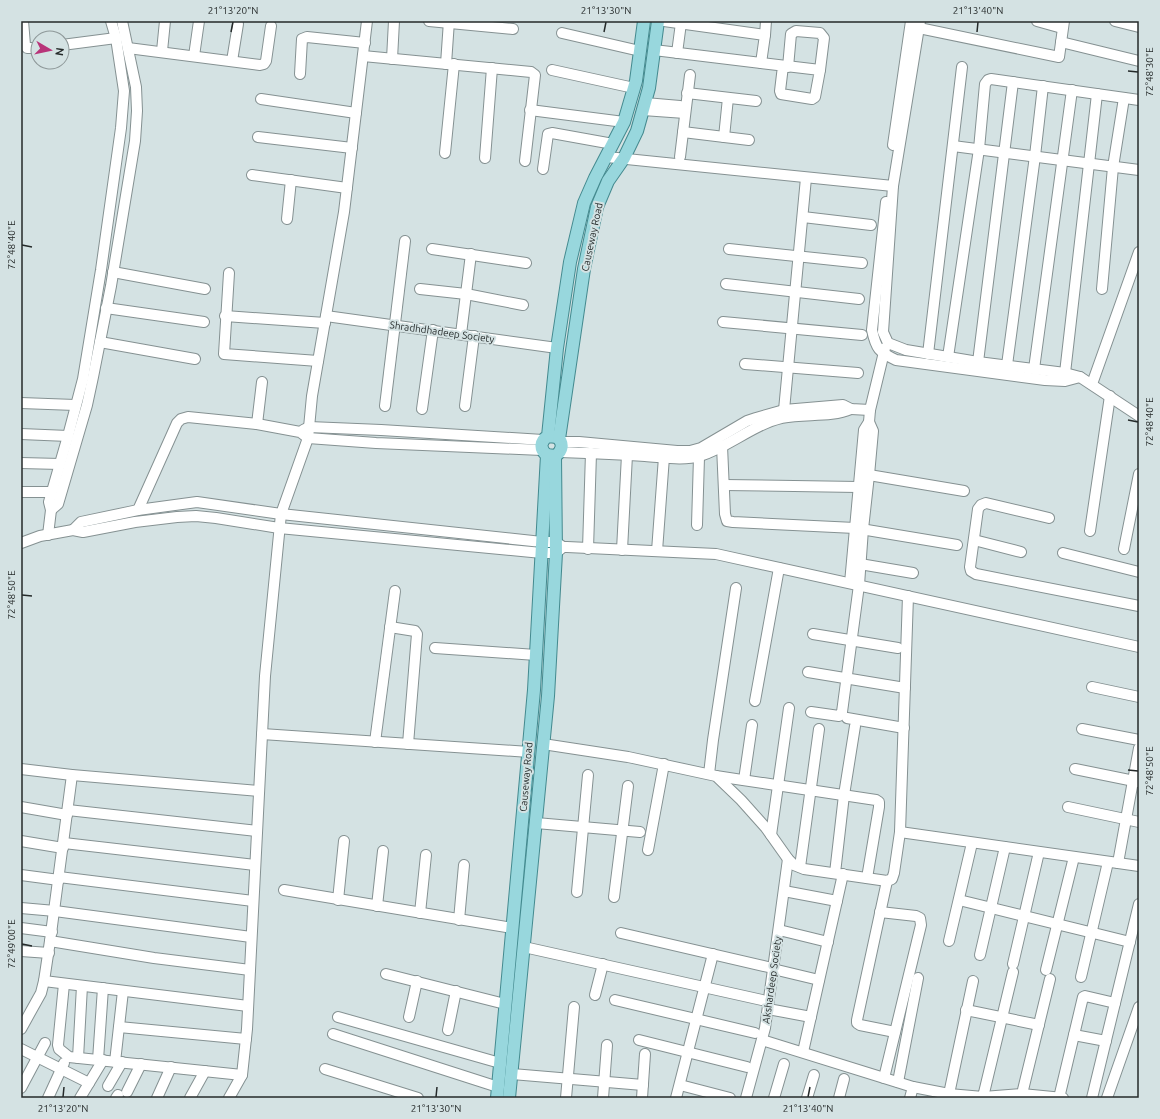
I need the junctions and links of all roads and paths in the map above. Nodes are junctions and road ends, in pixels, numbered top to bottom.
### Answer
1 (23, 21) edge
2 (111, 21) edge
3 (122, 21) edge
4 (165, 21) edge
5 (199, 21) edge
6 (367, 21) edge
7 (394, 21) edge
8 (429, 21) edge
9 (644, 21) edge
10 (658, 21) edge
11 (664, 21) edge
12 (766, 21) edge
13 (911, 21) edge
14 (1037, 21) edge
15 (1115, 21) edge
16 (449, 22) edge
17 (681, 23) junction
18 (238, 24) dead end
19 (920, 24) edge
20 (1063, 24) edge
21 (270, 26) dead end
22 (1139, 27) edge
23 (513, 29) dead end
24 (562, 33) dead end
25 (765, 35) junction
26 (116, 38) junction
27 (1061, 42) junction
28 (365, 43) junction
29 (70, 44) edge
30 (30, 48) edge
31 (128, 48) junction
32 (654, 50) junction
33 (162, 51) junction
34 (640, 51) junction
35 (677, 53) junction
36 (194, 56) junction
37 (363, 56) junction
38 (392, 59) junction
39 (232, 61) junction
40 (1139, 61) edge
41 (761, 63) junction
42 (450, 64) junction
43 (786, 67) junction
44 (962, 67) dead end
45 (492, 68) junction
46 (552, 70) dead end
47 (820, 70) junction
48 (300, 74) dead end
49 (690, 75) dead end
50 (1013, 82) junction
51 (1043, 86) junction
52 (634, 88) junction
53 (1072, 90) junction
54 (687, 93) junction
55 (1097, 94) junction
56 (728, 98) junction
57 (1124, 98) junction
58 (261, 99) dead end
59 (1139, 100) edge
60 (756, 101) dead end
61 (644, 106) junction
62 (530, 110) junction
63 (685, 110) junction
64 (356, 113) junction
65 (624, 122) junction
66 (136, 126) junction
67 (121, 128) junction
68 (683, 132) junction
69 (258, 137) dead end
70 (724, 137) junction
71 (749, 140) dead end
72 (613, 144) junction
73 (953, 146) junction
74 (352, 148) junction
75 (978, 149) junction
76 (1005, 152) junction
77 (445, 153) dead end
78 (1035, 156) junction
79 (607, 157) junction
80 (680, 157) dead end
81 (485, 158) dead end
82 (624, 158) junction
83 (1062, 160) junction
84 (525, 161) dead end
85 (1089, 163) junction
86 (1113, 166) junction
87 (543, 169) dead end
88 (1139, 170) edge
89 (252, 175) dead end
90 (806, 178) junction
91 (291, 180) junction
92 (890, 186) junction
93 (347, 188) junction
94 (803, 217) junction
95 (287, 219) dead end
96 (871, 225) dead end
97 (405, 241) dead end
98 (432, 249) dead end
99 (729, 249) dead end
100 (1139, 252) edge
101 (471, 254) junction
102 (799, 256) junction
103 (526, 263) dead end
104 (862, 263) dead end
105 (113, 272) junction
106 (228, 273) dead end
107 (726, 284) dead end
108 (1102, 288) dead end
109 (205, 289) dead end
110 (420, 289) dead end
111 (795, 292) junction
112 (466, 294) junction
113 (859, 299) dead end
114 (523, 305) dead end
115 (106, 308) junction
116 (225, 316) junction
117 (325, 319) junction
118 (204, 322) dead end
119 (723, 322) dead end
120 (395, 325) junction
121 (792, 328) junction
122 (433, 330) junction
123 (461, 334) junction
124 (862, 335) dead end
125 (474, 336) junction
126 (100, 342) junction
127 (888, 343) junction
128 (557, 348) junction
129 (883, 354) junction
130 (928, 354) junction
131 (948, 357) junction
132 (195, 360) dead end
133 (318, 361) junction
134 (978, 362) junction
135 (745, 364) dead end
136 (1007, 365) junction
137 (789, 367) junction
138 (1034, 369) junction
139 (858, 373) dead end
140 (1065, 373) junction
141 (1080, 377) junction
142 (262, 382) dead end
143 (1092, 384) junction
144 (1110, 396) junction
145 (21, 403) edge
146 (76, 405) junction
147 (385, 406) dead end
148 (465, 406) dead end
149 (422, 409) dead end
150 (851, 409) junction
151 (784, 410) junction
152 (870, 410) junction
153 (1139, 416) edge
154 (869, 422) junction
155 (257, 424) junction
156 (309, 427) junction
157 (300, 432) junction
158 (21, 434) edge
159 (68, 436) junction
160 (308, 438) junction
161 (552, 446) junction
162 (722, 446) junction
163 (591, 453) junction
164 (628, 455) junction
165 (699, 456) junction
166 (664, 458) junction
167 (21, 462) edge
168 (60, 464) junction
169 (1139, 474) edge
170 (869, 475) junction
171 (724, 485) junction
172 (858, 487) junction
173 (964, 491) dead end
174 (21, 492) edge
175 (52, 492) junction
176 (52, 510) junction
177 (138, 510) junction
178 (281, 514) junction
179 (1049, 518) dead end
180 (698, 525) dead end
181 (279, 528) junction
182 (859, 528) junction
183 (73, 530) junction
184 (1090, 531) dead end
185 (48, 535) junction
186 (974, 540) junction
187 (21, 542) edge
188 (957, 545) dead end
189 (542, 547) junction
190 (558, 547) junction
191 (588, 549) junction
192 (1124, 549) dead end
193 (622, 550) junction
194 (657, 551) junction
195 (1021, 552) dead end
196 (1063, 553) dead end
197 (860, 564) junction
198 (779, 568) junction
199 (1139, 572) edge
200 (913, 573) dead end
201 (855, 584) junction
202 (736, 588) dead end
203 (395, 591) dead end
204 (908, 596) junction
205 (1139, 606) edge
206 (390, 627) junction
207 (813, 634) dead end
208 (852, 640) junction
209 (1139, 647) edge
210 (435, 648) dead end
211 (898, 648) dead end
212 (536, 655) junction
213 (808, 672) dead end
214 (847, 678) junction
215 (1092, 687) dead end
216 (905, 688) junction
217 (1139, 697) edge
218 (755, 701) dead end
219 (789, 708) dead end
220 (810, 712) dead end
221 (847, 718) dead end
222 (752, 724) dead end
223 (855, 726) dead end
224 (904, 728) junction
225 (819, 729) dead end
226 (1082, 729) dead end
227 (262, 734) junction
228 (530, 736) junction
229 (544, 740) junction
230 (1139, 740) edge
231 (375, 742) junction
232 (408, 744) junction
233 (1139, 748) edge
234 (528, 757) junction
235 (541, 764) junction
236 (664, 764) junction
237 (21, 769) edge
238 (1075, 769) dead end
239 (72, 775) junction
240 (588, 775) dead end
241 (713, 775) junction
242 (744, 780) junction
243 (1136, 782) edge
244 (779, 785) junction
245 (628, 786) dead end
246 (810, 790) junction
247 (259, 791) junction
248 (844, 795) junction
249 (21, 807) edge
250 (1068, 807) dead end
251 (68, 812) junction
252 (1126, 819) junction
253 (1139, 822) edge
254 (536, 823) junction
255 (583, 827) junction
256 (623, 830) junction
257 (257, 831) junction
258 (640, 832) dead end
259 (900, 832) junction
260 (771, 835) junction
261 (21, 841) edge
262 (344, 841) dead end
263 (972, 843) junction
264 (63, 846) junction
265 (1005, 847) junction
266 (648, 850) dead end
267 (383, 851) dead end
268 (1040, 852) junction
269 (426, 856) dead end
270 (1074, 857) junction
271 (788, 859) junction
272 (1113, 863) junction
273 (255, 865) junction
274 (464, 865) dead end
275 (1139, 866) edge
276 (800, 867) junction
277 (839, 874) junction
278 (21, 875) edge
279 (867, 878) junction
280 (59, 879) junction
281 (887, 881) junction
282 (284, 890) dead end
283 (784, 890) junction
284 (577, 892) dead end
285 (614, 897) dead end
286 (338, 900) junction
287 (837, 900) junction
288 (959, 900) junction
289 (253, 901) junction
290 (1139, 904) edge
291 (377, 906) junction
292 (21, 908) edge
293 (990, 908) junction
294 (55, 910) junction
295 (880, 912) junction
296 (420, 913) junction
297 (1024, 916) junction
298 (459, 920) junction
299 (1058, 924) junction
300 (21, 928) edge
301 (512, 928) junction
302 (779, 930) junction
303 (621, 933) dead end
304 (1092, 933) junction
305 (51, 937) junction
306 (251, 937) junction
307 (828, 942) junction
308 (949, 942) dead end
309 (1130, 942) junction
310 (524, 947) junction
311 (21, 951) edge
312 (49, 953) junction
313 (713, 954) junction
314 (980, 955) dead end
315 (603, 964) junction
316 (770, 968) junction
317 (250, 970) junction
318 (386, 974) dead end
319 (1081, 977) dead end
320 (918, 978) dead end
321 (819, 980) junction
322 (44, 981) junction
323 (417, 981) junction
324 (973, 981) dead end
325 (64, 984) junction
326 (82, 986) junction
327 (704, 987) junction
328 (103, 988) junction
329 (123, 991) junction
330 (456, 991) junction
331 (595, 995) dead end
332 (615, 1000) dead end
333 (762, 1000) dead end
334 (1115, 1003) junction
335 (505, 1004) junction
336 (248, 1006) junction
337 (574, 1007) dead end
338 (1139, 1007) edge
339 (768, 1009) junction
340 (966, 1010) junction
341 (338, 1017) dead end
342 (409, 1017) dead end
343 (1002, 1017) junction
344 (811, 1018) junction
345 (696, 1019) junction
346 (1039, 1025) junction
347 (119, 1027) junction
348 (21, 1029) edge
349 (448, 1030) dead end
350 (895, 1032) junction
351 (333, 1034) dead end
352 (1074, 1035) junction
353 (759, 1036) junction
354 (1134, 1038) edge
355 (246, 1040) junction
356 (639, 1040) dead end
357 (1106, 1041) junction
358 (45, 1043) dead end
359 (607, 1045) dead end
360 (21, 1049) edge
361 (688, 1052) junction
362 (803, 1052) junction
363 (645, 1054) dead end
364 (38, 1057) junction
365 (73, 1057) junction
366 (100, 1060) junction
367 (118, 1062) junction
368 (500, 1063) junction
369 (141, 1064) junction
370 (784, 1064) dead end
371 (171, 1067) junction
372 (747, 1067) dead end
373 (61, 1069) junction
374 (325, 1069) dead end
375 (205, 1071) junction
376 (512, 1074) junction
377 (242, 1075) junction
378 (814, 1076) dead end
379 (844, 1078) dead end
380 (884, 1078) junction
381 (567, 1079) junction
382 (604, 1082) junction
383 (898, 1082) junction
384 (89, 1083) junction
385 (643, 1085) junction
386 (680, 1085) junction
387 (108, 1086) dead end
388 (913, 1087) junction
389 (21, 1088) edge
390 (497, 1092) edge
391 (949, 1094) junction
392 (1022, 1094) junction
393 (120, 1095) edge
394 (983, 1097) edge
395 (48, 1098) edge
396 (80, 1098) edge
397 (157, 1098) edge
398 (190, 1098) edge
399 (229, 1098) edge
400 (418, 1098) edge
401 (509, 1098) edge
402 (566, 1098) edge
403 (603, 1098) edge
404 (642, 1098) edge
405 (676, 1098) edge
406 (730, 1098) edge
407 (746, 1098) edge
408 (774, 1098) edge
409 (808, 1098) edge
410 (839, 1098) edge
411 (910, 1098) edge
412 (1059, 1098) edge
413 (1063, 1098) edge
414 (1092, 1098) edge
415 (1107, 1098) edge

1 - 30 street
2 - 26 street
3 - 31 street
4 - 33 street
5 - 36 street
6 - 28 street
7 - 38 street
8 - 16 street
9 - 34 main road, Causeway Road
10 - 32 main road, Causeway Road
11 - 17 street
12 - 25 street
13 - 92 street
14 - 20 street
15 - 22 street
16 - 23 street
16 - 42 street
17 - 25 street
17 - 35 street
18 - 39 street
19 - 27 street
19 - 92 street
20 - 27 street
21 - 39 street
24 - 34 street
25 - 41 street
26 - 29 street
26 - 67 street
27 - 40 street
28 - 37 street
28 - 48 street
31 - 33 street
31 - 66 street
32 - 35 street
32 - 61 main road, Causeway Road
33 - 36 street
34 - 52 main road, Causeway Road
35 - 41 street
36 - 39 street
37 - 38 street
37 - 64 street
38 - 42 street
41 - 43 street
42 - 45 street
42 - 77 street
43 - 47 street
43 - 47 street
43 - 47 street
44 - 73 street
45 - 62 street
45 - 81 street
46 - 52 street
49 - 54 street
50 - 51 street
50 - 75 street
50 - 76 street
51 - 53 street
51 - 78 street
52 - 65 main road, Causeway Road
53 - 55 street
53 - 83 street
54 - 56 street
54 - 63 street
55 - 57 street
55 - 85 street
56 - 60 street
56 - 70 street
57 - 59 street
57 - 86 street
58 - 64 street
61 - 63 street
61 - 82 main road, Causeway Road
62 - 65 street
62 - 84 street
63 - 68 street
64 - 74 street
65 - 72 main road, Causeway Road
66 - 67 street
66 - 105 street
67 - 146 street
68 - 70 street
68 - 80 street
69 - 74 street
70 - 71 street
72 - 79 main road, Causeway Road
72 - 87 street
73 - 75 street
73 - 130 street
74 - 93 street
75 - 76 street
75 - 131 street
76 - 78 street
76 - 134 street
78 - 83 street
78 - 136 street
79 - 82 street
79 - 128 main road, Causeway Road
82 - 90 street
82 - 161 main road, Causeway Road
83 - 85 street
83 - 138 street
85 - 86 street
85 - 140 street
86 - 88 street
86 - 108 street
89 - 91 street
90 - 92 street
90 - 94 street
91 - 93 street
91 - 95 street
92 - 127 street
92 - 129 street
93 - 117 street
94 - 96 street
94 - 102 street
97 - 120 street
98 - 101 street
99 - 102 street
100 - 143 street
101 - 103 street
101 - 112 street
102 - 104 street
102 - 111 street
105 - 109 street
105 - 115 street
106 - 116 street
107 - 111 street
110 - 112 street
111 - 113 street
111 - 121 street
112 - 114 street
112 - 123 street
115 - 118 street
115 - 126 street
116 - 117 street, Shradhdhadeep Society
116 - 133 street
117 - 120 street, Shradhdhadeep Society
117 - 133 street
119 - 121 street
120 - 122 street, Shradhdhadeep Society
120 - 147 street
121 - 124 street
121 - 137 street
122 - 123 street, Shradhdhadeep Society
122 - 149 street
123 - 125 street, Shradhdhadeep Society
125 - 128 street, Shradhdhadeep Society
125 - 148 street
126 - 132 street
126 - 176 street
127 - 129 street
127 - 130 street
128 - 161 main road, Causeway Road
129 - 141 street
129 - 152 street
130 - 131 street
131 - 134 street
133 - 156 street
134 - 136 street
135 - 137 street
136 - 138 street
137 - 139 street
137 - 151 street
138 - 140 street
140 - 141 street
141 - 143 street
142 - 155 street
143 - 144 street
144 - 153 street
144 - 184 street
145 - 146 street
146 - 159 street
150 - 151 street
150 - 152 street
150 - 162 street
151 - 161 street
152 - 154 street
154 - 170 street
154 - 172 street
155 - 157 street
155 - 177 street
156 - 157 street
156 - 160 street
156 - 161 street
157 - 160 street
158 - 159 street
159 - 168 street
160 - 161 street
160 - 178 street
161 - 163 street
161 - 189 main road, Causeway Road
161 - 190 main road, Causeway Road
162 - 165 street
162 - 171 street
163 - 164 street
163 - 191 street
164 - 166 street
164 - 193 street
165 - 166 street
165 - 180 street
166 - 194 street
167 - 168 street
168 - 175 street
169 - 192 street
170 - 173 street
170 - 182 street
171 - 172 street
171 - 182 street
172 - 182 street
174 - 175 street
175 - 176 street
176 - 185 street
177 - 178 street
177 - 183 street
178 - 181 street
178 - 189 street
179 - 186 street
181 - 183 street
181 - 189 street
181 - 227 street
182 - 188 street
182 - 197 street
182 - 201 street
183 - 185 street
185 - 187 street
186 - 195 street
186 - 205 street
189 - 190 street
189 - 212 main road, Causeway Road
190 - 191 street
190 - 229 main road, Causeway Road
191 - 193 street
193 - 194 street
194 - 198 street
196 - 199 street
197 - 200 street
197 - 201 street
198 - 201 street
198 - 218 street
201 - 204 street
201 - 208 street
202 - 241 street
203 - 206 street
204 - 209 street
204 - 216 street
206 - 231 street
206 - 232 street
207 - 208 street
208 - 211 street
208 - 214 street
210 - 212 street
212 - 228 main road, Causeway Road
213 - 214 street
214 - 216 street
214 - 220 street
215 - 217 street
216 - 224 street
219 - 244 street
221 - 224 street
222 - 242 street
223 - 248 street
224 - 259 street
225 - 246 street
226 - 230 street
227 - 231 street
227 - 247 street
228 - 229 main road
228 - 234 main road, Causeway Road
229 - 235 main road, Causeway Road
229 - 236 street
231 - 232 street
232 - 234 street
233 - 243 street
234 - 235 main road
234 - 301 main road, Causeway Road
235 - 254 main road, Causeway Road
236 - 241 street
236 - 266 street
237 - 239 street
238 - 243 street
239 - 247 street
239 - 251 street
240 - 255 street
241 - 242 street
241 - 260 street
242 - 244 street
243 - 252 street
244 - 246 street
244 - 260 street
245 - 256 street
246 - 248 street
246 - 276 street
247 - 257 street
248 - 277 street
248 - 279 street
249 - 251 street
250 - 252 street
251 - 257 street
251 - 264 street
252 - 253 street
252 - 272 street
254 - 255 street
254 - 310 main road, Causeway Road
255 - 256 street
255 - 284 street
256 - 258 street
256 - 285 street
257 - 273 street
259 - 263 street
259 - 281 street
260 - 271 street
261 - 264 street
262 - 286 street
263 - 265 street
263 - 288 street
264 - 273 street
264 - 280 street
265 - 268 street
265 - 293 street
267 - 291 street
268 - 270 street
268 - 297 street
269 - 296 street
270 - 272 street
270 - 299 street
271 - 276 street
271 - 283 street, Akshardeep Society
272 - 275 street
272 - 304 street
273 - 289 street
274 - 298 street
276 - 277 street
277 - 279 street
277 - 287 street
278 - 280 street
279 - 281 street
280 - 289 street
280 - 294 street
281 - 295 street
282 - 286 street
283 - 287 street
283 - 302 street, Akshardeep Society
286 - 291 street
287 - 307 street
288 - 293 street
288 - 308 street
289 - 306 street
290 - 309 street
291 - 296 street
292 - 294 street
293 - 297 street
293 - 314 street
294 - 305 street
294 - 306 street
295 - 350 street
295 - 350 street
296 - 298 street
297 - 299 street
297 - 343 street
298 - 301 street
299 - 304 street
299 - 346 street
300 - 305 street
301 - 335 main road, Causeway Road
302 - 307 street
302 - 316 street, Akshardeep Society
303 - 313 street
304 - 309 street
304 - 319 street
305 - 312 street
305 - 317 street
306 - 317 street
307 - 321 street
309 - 334 street
310 - 315 street
310 - 376 main road, Causeway Road
311 - 312 street
312 - 322 street
313 - 316 street
313 - 327 street
315 - 327 street
315 - 331 street
316 - 321 street
316 - 339 street, Akshardeep Society
317 - 336 street
318 - 323 street
320 - 383 street
321 - 344 street
322 - 325 street
322 - 348 street
323 - 330 street
323 - 342 street
324 - 340 street
325 - 326 street
325 - 365 street
326 - 328 street
326 - 365 street
327 - 333 street
327 - 345 street
328 - 329 street
328 - 366 street
329 - 336 street
329 - 347 street
330 - 335 street
330 - 349 street
332 - 345 street
334 - 352 street
334 - 357 street
335 - 368 main road, Causeway Road
336 - 355 street
337 - 381 street
338 - 354 street
339 - 344 street
339 - 353 street, Akshardeep Society
340 - 343 street
340 - 391 street
341 - 368 street
343 - 346 street
343 - 394 street
344 - 362 street
345 - 353 street
345 - 361 street
346 - 392 street
347 - 355 street
347 - 367 street
350 - 380 street
351 - 390 street
352 - 357 street
352 - 412 street
353 - 362 street
353 - 407 street, Akshardeep Society
354 - 415 street
355 - 377 street
356 - 361 street
357 - 414 street
358 - 364 street
359 - 382 street
360 - 364 street
361 - 372 street
361 - 386 street
362 - 380 street
363 - 385 street
364 - 373 street
364 - 389 street
365 - 366 street
365 - 373 street
366 - 367 street
366 - 384 street
367 - 369 street
367 - 387 street
368 - 390 main road, Causeway Road
369 - 371 street
369 - 393 street
370 - 408 street
371 - 375 street
371 - 397 street
373 - 384 street
373 - 395 street
374 - 400 street
375 - 377 street
375 - 398 street
376 - 381 street
376 - 401 main road, Causeway Road
377 - 399 street
378 - 409 street
379 - 410 street
380 - 383 street
381 - 382 street
381 - 402 street
382 - 385 street
382 - 403 street
383 - 388 street
384 - 396 street
385 - 404 street
386 - 405 street
386 - 406 street
388 - 391 street
388 - 411 street
391 - 394 street
392 - 394 street
392 - 412 street
412 - 413 street

